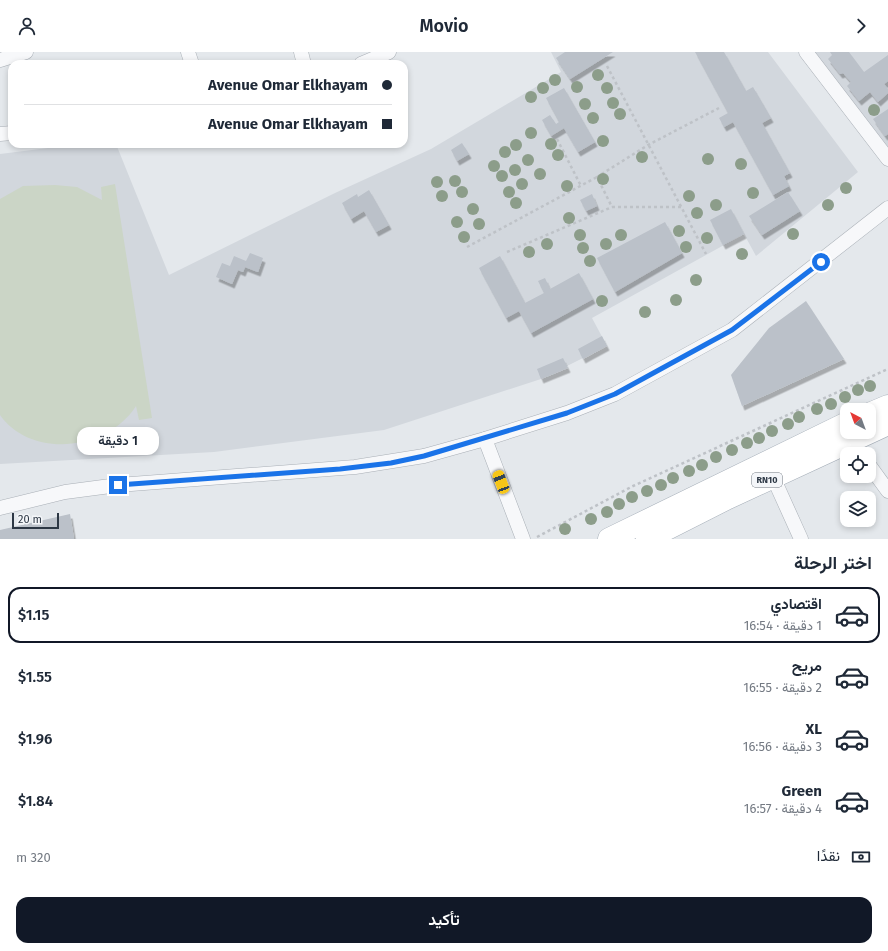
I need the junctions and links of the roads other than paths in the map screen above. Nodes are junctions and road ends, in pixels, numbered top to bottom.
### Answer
1 (26, 52) edge
2 (389, 52) edge
3 (806, 52) edge
4 (0, 60) edge
5 (370, 60) edge
6 (888, 160) edge
7 (888, 208) edge
8 (888, 406) edge
9 (876, 411) edge
10 (888, 424) edge
11 (876, 429) edge
12 (485, 439) junction
13 (853, 439) edge
14 (876, 475) edge
15 (773, 477) junction
16 (888, 491) edge
17 (0, 508) edge
18 (523, 539) edge
19 (609, 539) edge
20 (647, 539) edge
21 (801, 539) edge

1 - 4 street
2 - 5 street
3 - 6 street
7 - 12 street
8 - 9 main road
10 - 11 main road, RN10
12 - 17 street
12 - 18 street
13 - 15 main road, RN10
13 - 19 main road, RN10
14 - 16 street
15 - 20 main road, RN10
15 - 21 street

